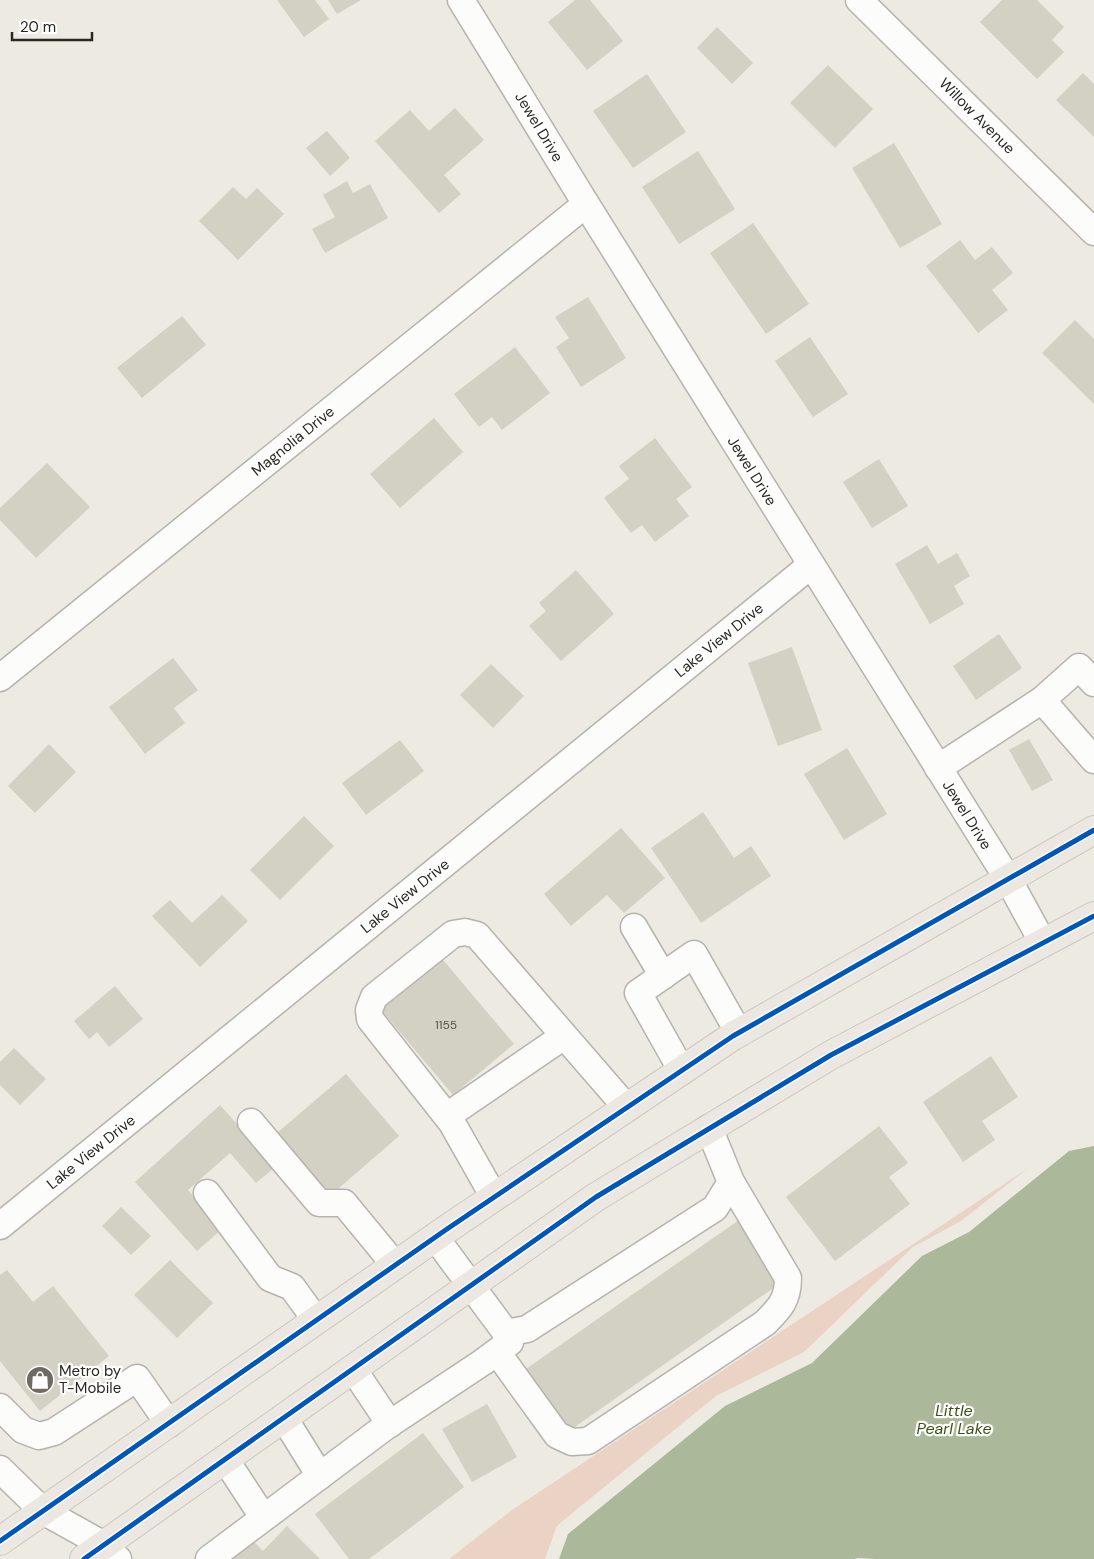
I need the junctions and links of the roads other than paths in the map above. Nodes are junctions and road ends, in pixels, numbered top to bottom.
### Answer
1 (461, 0) edge
2 (860, 0) edge
3 (586, 204) junction
4 (1094, 232) edge
5 (811, 565) junction
6 (0, 678) edge
7 (1094, 683) edge
8 (1042, 700) junction
9 (1094, 760) edge
10 (938, 768) junction
11 (1094, 830) edge
12 (1008, 879) junction
13 (1094, 916) edge
14 (634, 927) dead end
15 (1044, 943) junction
16 (664, 976) junction
17 (739, 1033) junction
18 (564, 1036) junction
19 (682, 1071) junction
20 (627, 1108) junction
21 (447, 1116) junction
22 (251, 1122) dead end
23 (709, 1128) junction
24 (731, 1182) junction
25 (207, 1194) dead end
26 (494, 1198) junction
27 (0, 1226) edge
28 (435, 1237) junction
29 (395, 1265) junction
30 (471, 1285) junction
31 (316, 1320) junction
32 (527, 1329) junction
33 (497, 1352) junction
34 (353, 1369) junction
35 (0, 1407) edge
36 (284, 1418) junction
37 (169, 1424) junction
38 (390, 1424) junction
39 (225, 1459) junction
40 (0, 1469) edge
41 (320, 1476) junction
42 (43, 1511) junction
43 (263, 1517) junction
44 (0, 1542) edge
45 (102, 1554) edge
46 (209, 1559) edge

1 - 3 street, Jewel Drive
2 - 4 street, Willow Avenue
3 - 5 street, Jewel Drive
3 - 6 street, Magnolia Drive
5 - 10 street, Jewel Drive
5 - 27 street, Lake View Drive
7 - 8 street
8 - 9 street
8 - 10 street
10 - 12 street, Jewel Drive
11 - 12 main road
12 - 15 street, Jewel Drive
12 - 17 main road
13 - 15 main road
14 - 16 street
15 - 23 main road
16 - 17 street
16 - 19 street
17 - 19 main road
18 - 20 street
18 - 21 street
18 - 21 street
19 - 20 main road
20 - 26 main road
21 - 26 street
22 - 29 street
23 - 24 street
23 - 30 main road
24 - 32 street
24 - 33 street
25 - 31 street
26 - 28 main road
28 - 29 main road
28 - 30 street
29 - 31 main road
30 - 32 street
30 - 34 main road
31 - 37 main road
32 - 33 street
33 - 38 street
34 - 36 main road
34 - 38 street
35 - 37 street
36 - 39 main road
36 - 41 street
37 - 42 main road
38 - 41 street
39 - 43 street
39 - 45 main road
40 - 42 street
41 - 43 street
42 - 44 main road
42 - 45 street
43 - 46 street

